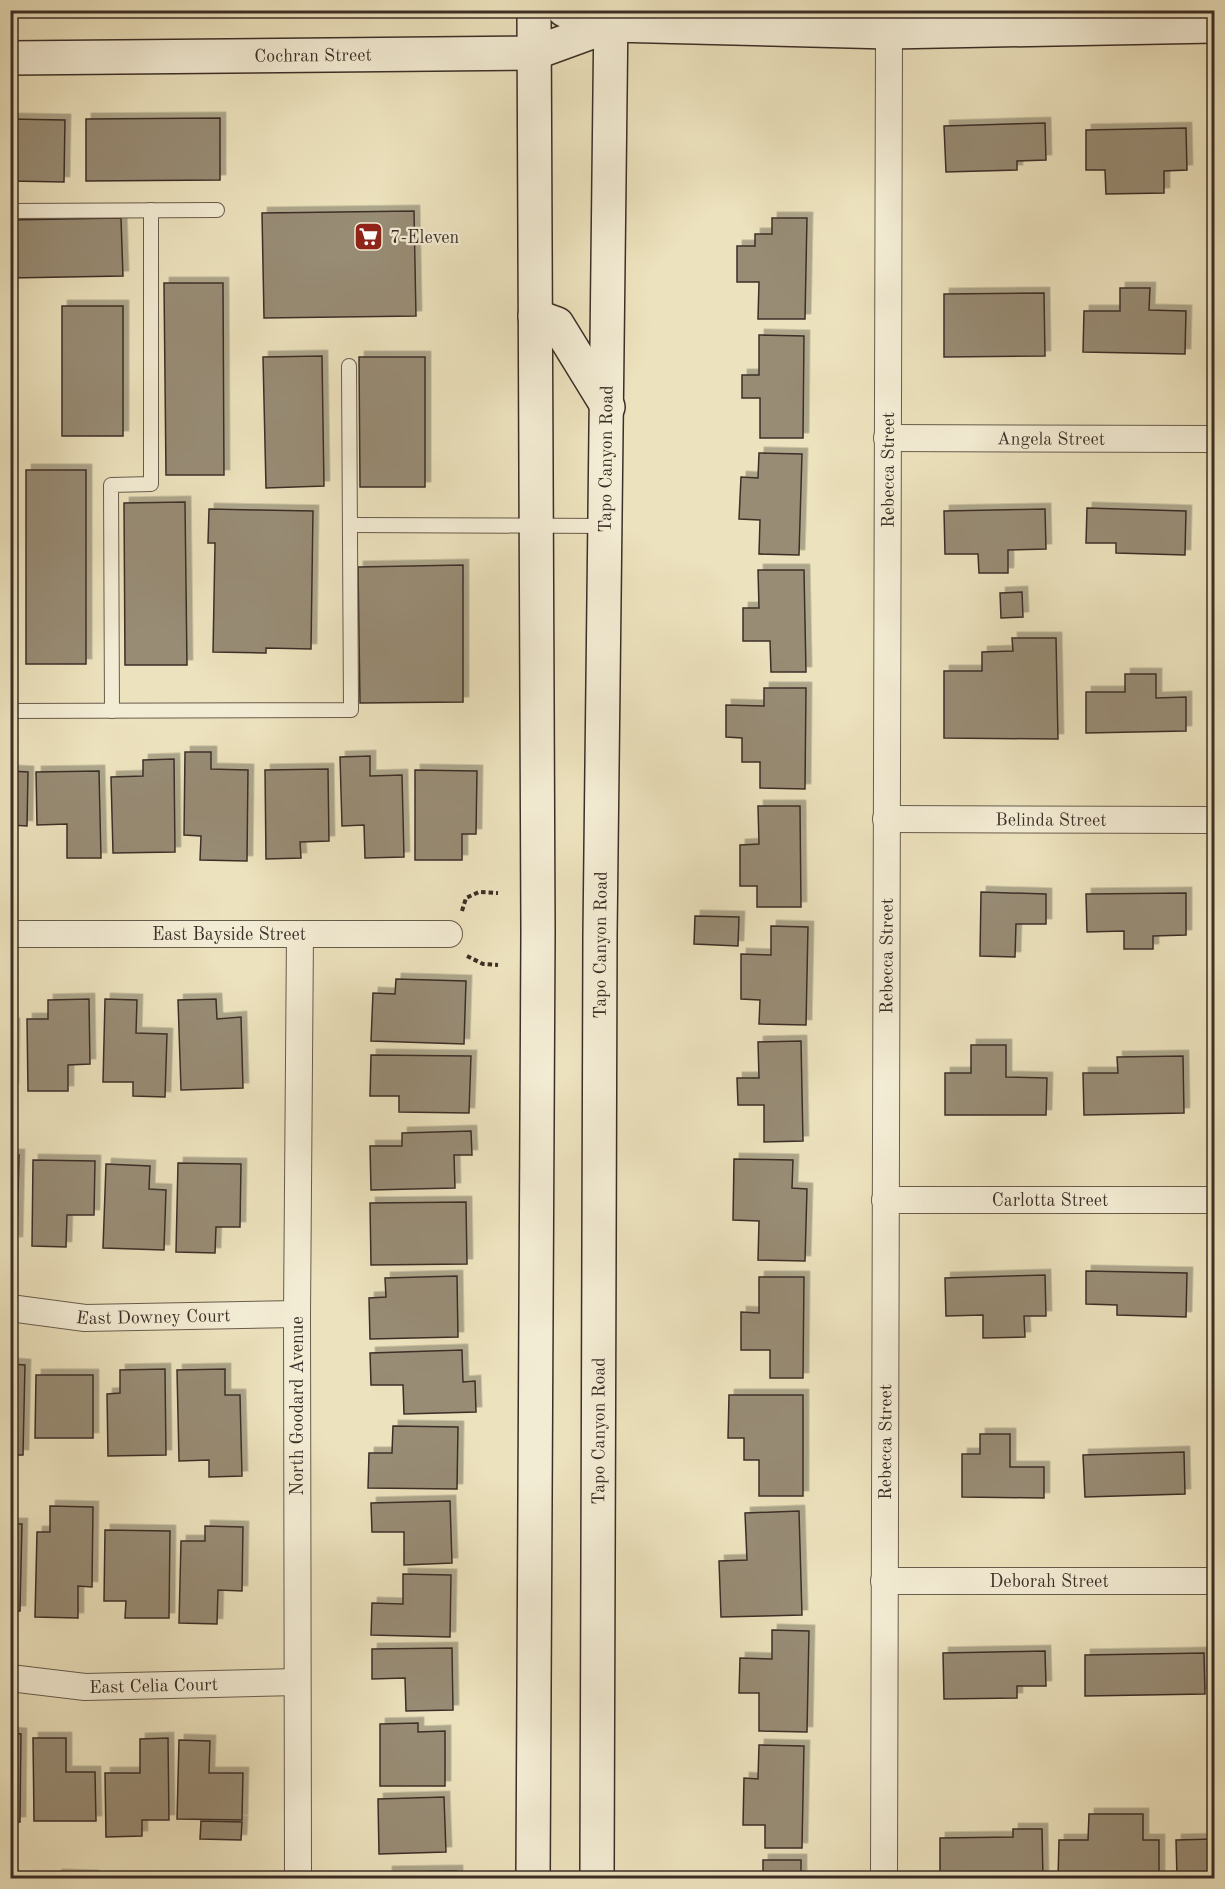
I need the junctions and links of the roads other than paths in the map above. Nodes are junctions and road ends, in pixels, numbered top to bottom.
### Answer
1 (534, 10) edge
2 (564, 10) edge
3 (611, 18) edge
4 (1215, 26) edge
5 (889, 32) junction
6 (534, 52) junction
7 (10, 58) edge
8 (151, 210) junction
9 (217, 210) dead end
10 (10, 212) edge
11 (535, 316) junction
12 (349, 366) dead end
13 (608, 407) junction
14 (887, 438) junction
15 (1215, 439) edge
16 (350, 525) junction
17 (536, 525) junction
18 (606, 526) junction
19 (10, 711) edge
20 (112, 711) junction
21 (886, 819) junction
22 (1215, 820) edge
23 (10, 934) edge
24 (300, 934) junction
25 (449, 934) dead end
26 (885, 1200) junction
27 (1215, 1200) edge
28 (10, 1308) edge
29 (297, 1314) junction
30 (884, 1581) junction
31 (1215, 1581) edge
32 (10, 1677) edge
33 (297, 1682) junction
34 (298, 1878) edge
35 (533, 1878) edge
36 (597, 1878) edge
37 (884, 1878) edge

1 - 6 main road
2 - 3 main road, Cochran Street
3 - 5 main road, Cochran Street
3 - 6 main road, Cochran Street
3 - 13 main road, Tapo Canyon Road
4 - 5 main road, Cochran Street
5 - 14 street, Rebecca Street
6 - 7 main road, Cochran Street
6 - 11 main road
8 - 9 lane
8 - 10 lane
8 - 20 lane
11 - 13 main road
11 - 17 main road
12 - 16 lane
13 - 18 main road, Tapo Canyon Road
14 - 15 street, Angela Street
14 - 21 street, Rebecca Street
16 - 17 lane
16 - 20 lane
17 - 18 lane
17 - 35 main road
18 - 36 main road, Tapo Canyon Road
19 - 20 lane
21 - 22 street, Belinda Street
21 - 26 street, Rebecca Street
23 - 24 street, East Bayside Street
24 - 25 street, East Bayside Street
24 - 29 street, North Goodard Avenue
26 - 27 street, Carlotta Street
26 - 30 street, Rebecca Street
28 - 29 street, East Downey Court
29 - 33 street, North Goodard Avenue
30 - 31 street, Deborah Street
30 - 37 street, Rebecca Street
32 - 33 street, East Celia Court
33 - 34 street, North Goodard Avenue

